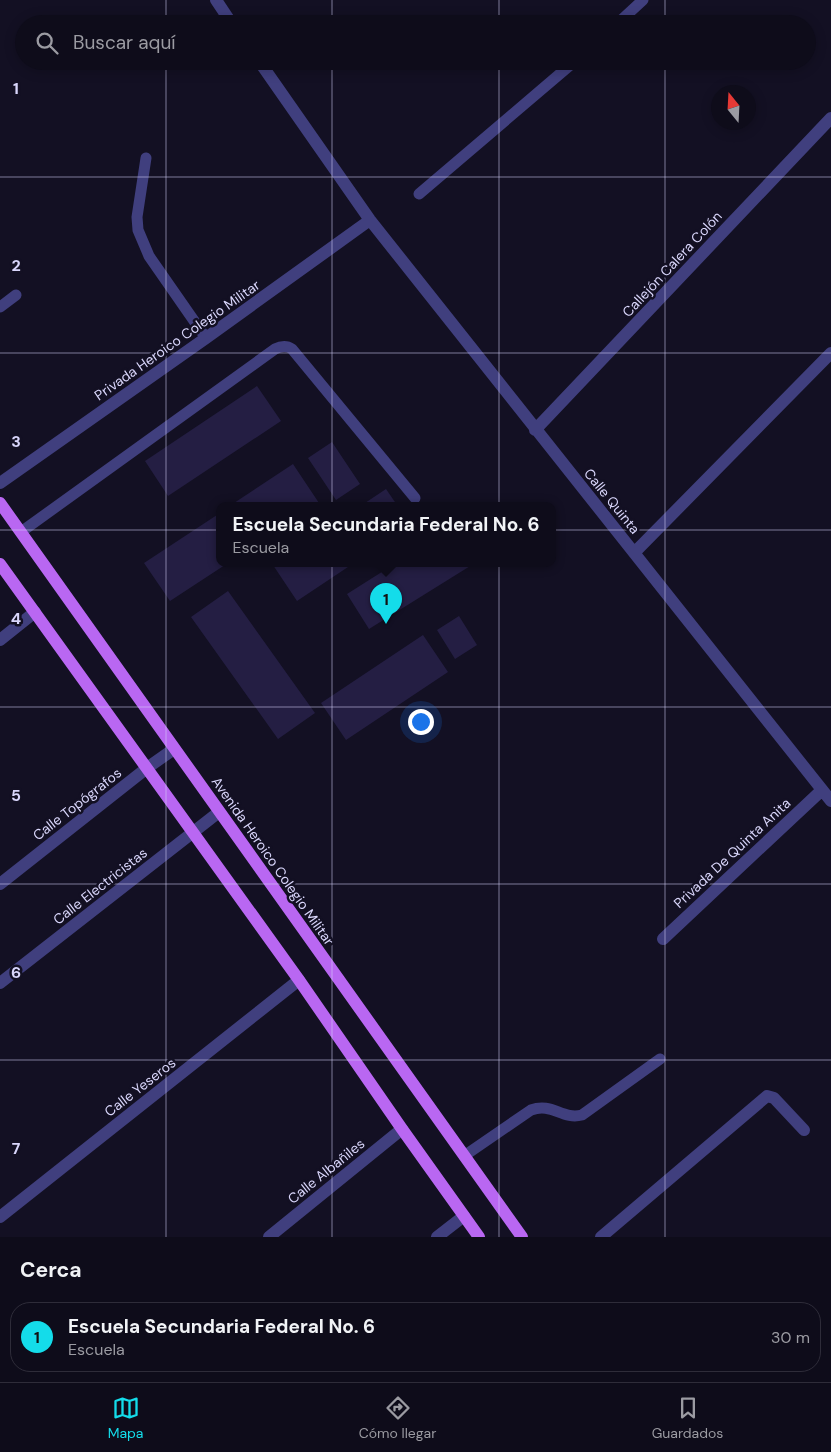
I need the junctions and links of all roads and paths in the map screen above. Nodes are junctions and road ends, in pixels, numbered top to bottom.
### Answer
1 (216, 0) edge
2 (643, 0) edge
3 (226, 15) edge
4 (627, 15) edge
5 (265, 70) edge
6 (564, 70) edge
7 (831, 118) edge
8 (146, 158) dead end
9 (419, 194) dead end
10 (370, 220) junction
11 (16, 295) dead end
12 (0, 308) edge
13 (206, 338) junction
14 (831, 353) edge
15 (535, 430) junction
16 (0, 483) edge
17 (415, 498) dead end
18 (0, 503) edge
19 (21, 532) junction
20 (634, 553) junction
21 (0, 564) edge
22 (35, 612) junction
23 (0, 640) edge
24 (174, 749) junction
25 (147, 768) junction
26 (822, 790) junction
27 (831, 801) edge
28 (219, 812) junction
29 (193, 832) junction
30 (0, 884) edge
31 (664, 939) dead end
32 (299, 980) junction
33 (0, 983) edge
34 (660, 1059) dead end
35 (402, 1129) junction
36 (804, 1130) dead end
37 (464, 1156) junction
38 (464, 1216) junction
39 (0, 1217) edge
40 (269, 1237) edge
41 (437, 1237) edge
42 (479, 1237) edge
43 (522, 1237) edge
44 (601, 1237) edge

1 - 3 street
2 - 4 lane
5 - 10 street, Calle Quinta
6 - 9 lane
7 - 15 street, Callejón Calera Colón
8 - 13 lane
10 - 13 street, Privada Heroico Colegio Militar
10 - 15 street, Calle Quinta
11 - 12 lane
13 - 16 street, Privada Heroico Colegio Militar
14 - 20 street
15 - 20 street, Calle Quinta
17 - 19 lane
18 - 19 main road, Avenida Heroico Colegio Militar
19 - 24 main road, Avenida Heroico Colegio Militar
20 - 26 street, Calle Quinta
21 - 22 main road
22 - 23 street
22 - 25 main road
24 - 25 street, Calle Topógrafos
24 - 28 main road, Avenida Heroico Colegio Militar
25 - 29 main road
25 - 30 street, Calle Topógrafos
26 - 27 street, Calle Quinta
26 - 31 street, Privada De Quinta Anita
28 - 29 street, Calle Electricistas
28 - 37 main road, Avenida Heroico Colegio Militar
29 - 32 main road
29 - 33 street, Calle Electricistas
32 - 35 main road
32 - 39 street, Calle Yeseros
34 - 37 lane
35 - 38 main road
35 - 40 street, Calle Albañiles
36 - 44 street
37 - 43 main road, Avenida Heroico Colegio Militar
38 - 41 street
38 - 42 main road

